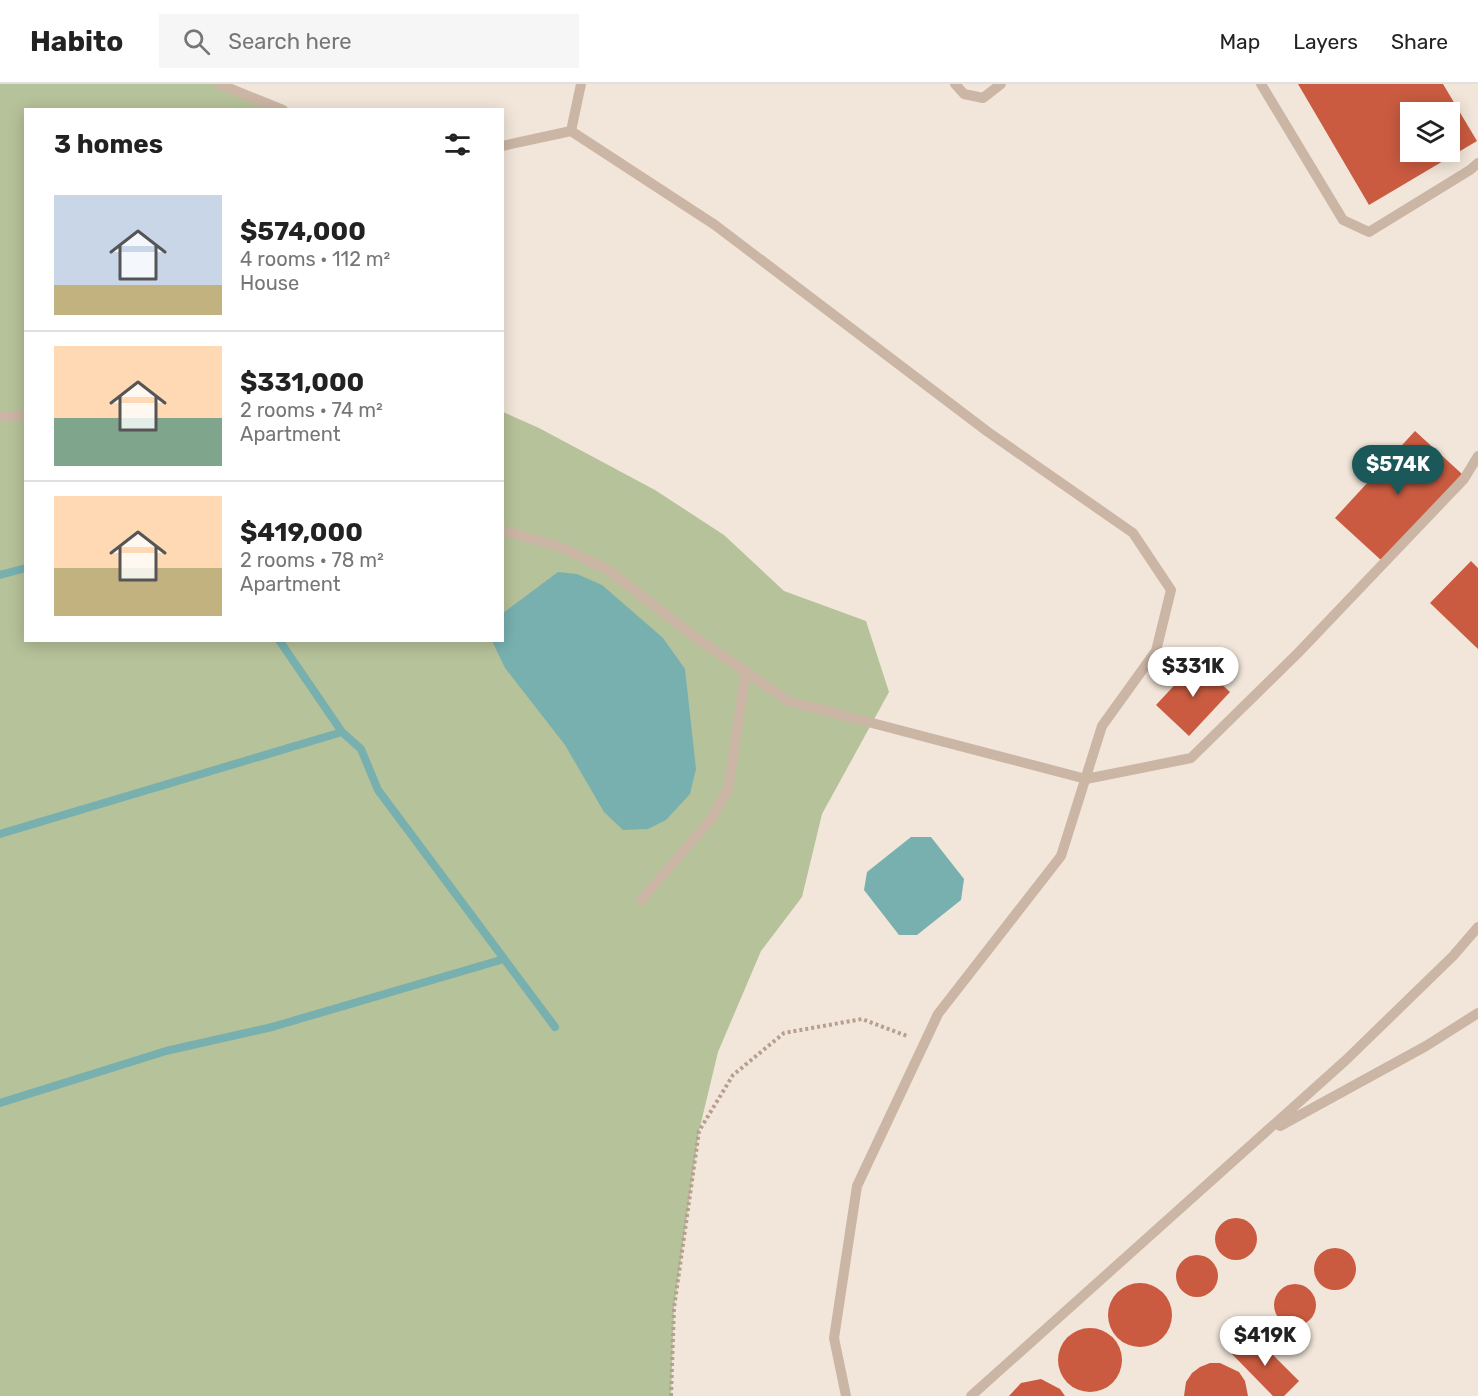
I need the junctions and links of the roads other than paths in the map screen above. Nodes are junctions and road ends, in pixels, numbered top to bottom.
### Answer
1 (219, 84) edge
2 (581, 84) edge
3 (955, 84) edge
4 (1001, 84) edge
5 (1261, 84) edge
6 (278, 108) edge
7 (571, 131) junction
8 (504, 146) edge
9 (1478, 163) edge
10 (24, 415) edge
11 (0, 417) edge
12 (1478, 456) edge
13 (504, 531) edge
14 (746, 671) junction
15 (1086, 778) junction
16 (641, 900) dead end
17 (1478, 927) edge
18 (1478, 1013) edge
19 (1266, 1134) junction
20 (846, 1396) edge
21 (970, 1396) edge

1 - 6 lane
2 - 7 lane
3 - 4 lane
5 - 9 lane
7 - 8 lane
7 - 15 lane
10 - 11 lane
12 - 15 lane
13 - 14 lane
14 - 15 lane
14 - 16 lane
15 - 20 lane
17 - 19 lane
18 - 19 lane
19 - 21 lane

